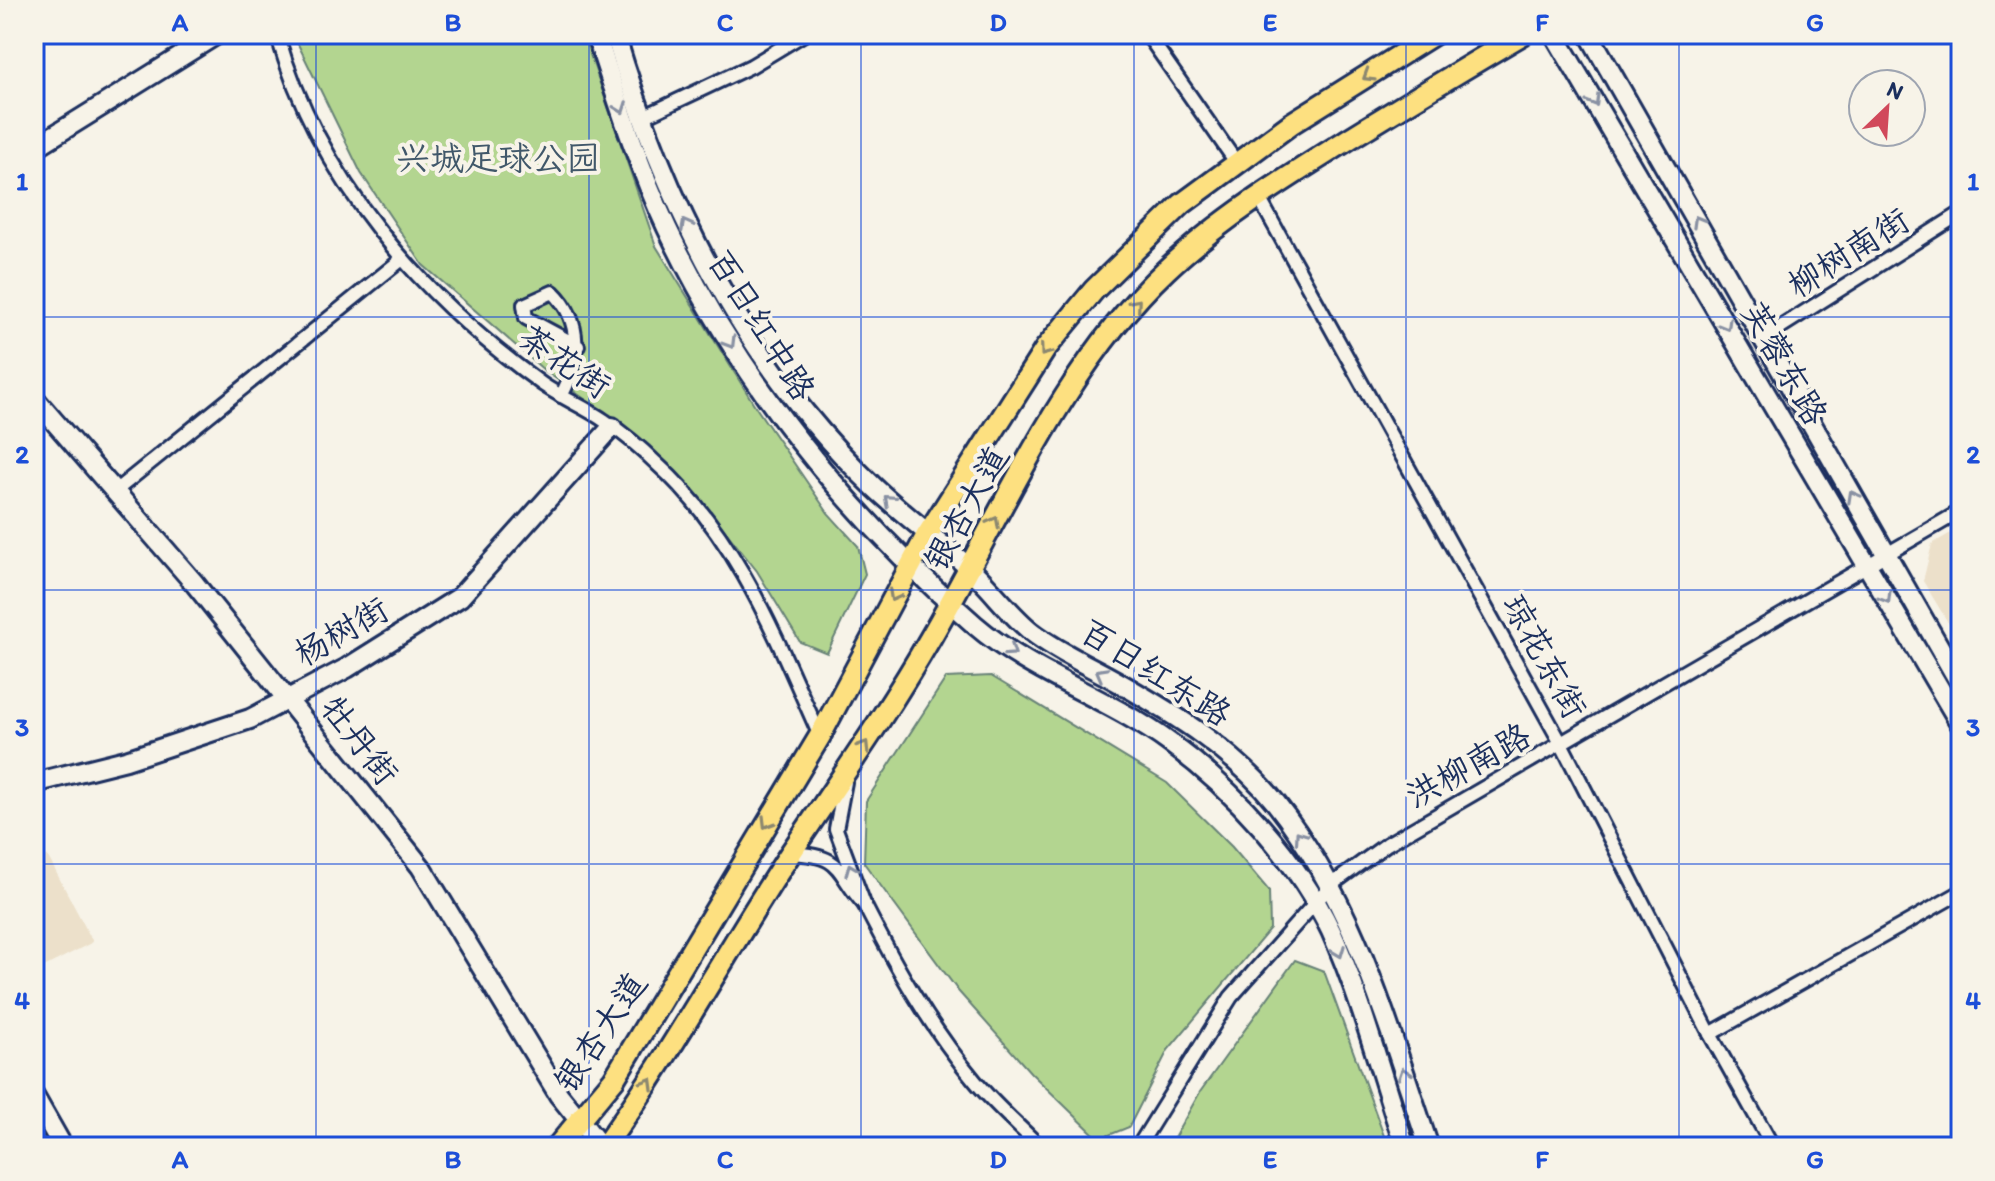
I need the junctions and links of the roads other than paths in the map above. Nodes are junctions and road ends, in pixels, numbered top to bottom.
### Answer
1 (217, 34) edge
2 (277, 34) edge
3 (596, 34) edge
4 (615, 34) edge
5 (804, 34) edge
6 (1147, 34) edge
7 (1434, 34) edge
8 (1523, 34) edge
9 (1554, 34) edge
10 (1589, 34) edge
11 (641, 118) junction
12 (34, 148) edge
13 (1236, 162) junction
14 (1259, 198) junction
15 (1961, 213) edge
16 (401, 260) junction
17 (568, 318) junction
18 (556, 332) junction
19 (1765, 337) junction
20 (578, 346) junction
21 (561, 396) junction
22 (34, 398) edge
23 (612, 427) junction
24 (114, 492) junction
25 (1961, 511) edge
26 (927, 535) junction
27 (1885, 554) junction
28 (911, 564) junction
29 (1867, 565) junction
30 (970, 568) junction
31 (951, 602) junction
32 (1961, 685) edge
33 (287, 699) junction
34 (1961, 725) edge
35 (820, 736) junction
36 (1562, 745) junction
37 (846, 776) junction
38 (34, 783) edge
39 (791, 853) junction
40 (1331, 885) junction
41 (1961, 892) edge
42 (864, 904) junction
43 (1314, 904) junction
44 (1710, 1034) junction
45 (34, 1096) edge
46 (579, 1121) junction
47 (63, 1147) edge
48 (557, 1147) edge
49 (602, 1147) edge
50 (1040, 1147) edge
51 (1138, 1147) edge
52 (1405, 1147) edge
53 (1429, 1147) edge
54 (1773, 1147) edge

1 - 12 street
2 - 16 street, 茶花街
3 -> 28 street, 百日红中路
4 - 11 street, 百日红中路
5 - 11 street
6 - 13 street
7 -> 13 main road, 银杏大道
8 - 14 main road, 银杏大道
9 -> 29 street, 芙蓉东路
19 -> 10 street, 芙蓉东路
26 -> 11 street, 百日红中路
13 -> 26 main road, 银杏大道
30 -> 14 main road, 银杏大道
14 - 36 street, 琼花东街
15 - 19 street, 柳树南街
16 - 21 street, 茶花街
16 - 24 street
17 - 18 street
17 - 18 street
17 - 20 street
18 - 20 street
27 -> 19 street, 芙蓉东路
20 - 21 street
21 - 23 street, 茶花街
22 - 24 street, 牡丹街
23 - 33 street, 杨树街
23 - 35 street, 茶花街
24 - 33 street, 牡丹街
25 - 27 street, 洪柳南路
26 - 28 main road, 银杏大道
26 - 30 street, 百日红中路
27 - 29 street, 洪柳南路
27 - 32 street, 芙蓉东路
28 - 31 street, 百日红中路
28 -> 35 main road, 银杏大道
29 -> 34 street, 芙蓉东路
29 - 36 street, 洪柳南路
30 - 31 main road, 银杏大道
40 -> 30 street, 百日红东路
37 -> 31 main road, 银杏大道
31 -> 43 street, 百日红东路
33 - 38 street, 杨树街
33 - 46 street, 牡丹街
35 -> 46 main road, 银杏大道
36 - 40 street, 洪柳南路
36 - 44 street, 琼花东街
37 - 39 main road, 银杏大道
42 -> 37 street
39 - 42 street
49 -> 39 main road, 银杏大道
40 - 43 street, 洪柳南路
53 -> 40 street, 百日红东路
41 - 44 street
42 - 50 street
43 - 51 street, 洪柳南路
43 -> 52 street, 百日红东路
44 - 54 street, 琼花东街
45 - 47 street
46 - 48 main road, 银杏大道
46 - 49 street, 牡丹街

